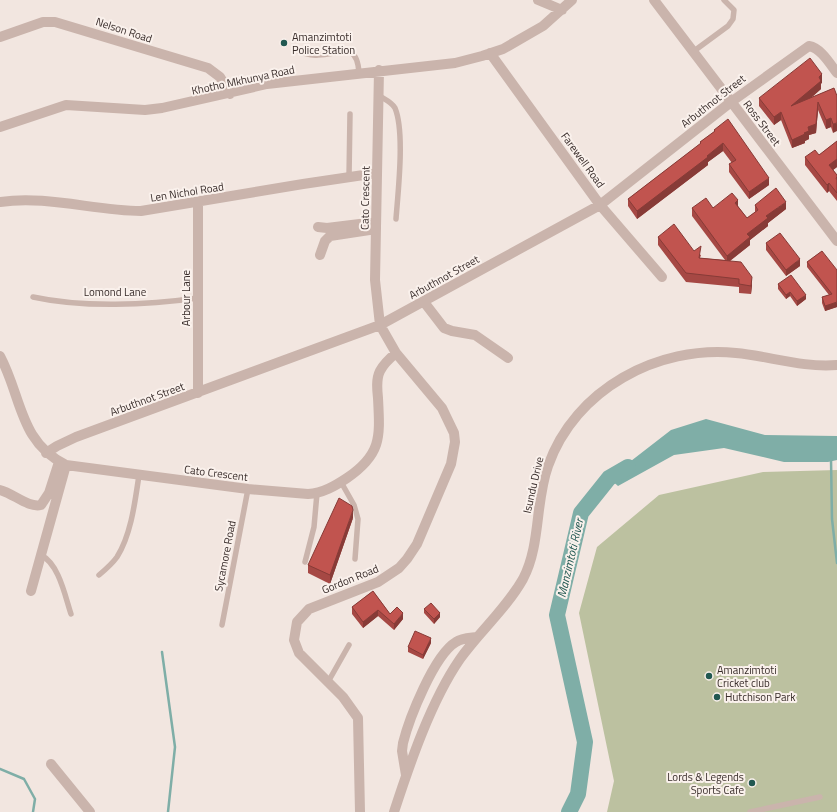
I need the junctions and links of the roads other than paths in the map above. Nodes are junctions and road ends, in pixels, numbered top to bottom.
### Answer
1 (538, 0) edge
2 (572, 0) edge
3 (724, 0) edge
4 (658, 1) edge
5 (562, 10) junction
6 (0, 37) edge
7 (294, 49) dead end
8 (694, 51) junction
9 (490, 53) junction
10 (379, 70) junction
11 (359, 73) junction
12 (837, 73) edge
13 (230, 94) junction
14 (378, 95) junction
15 (730, 102) junction
16 (350, 114) dead end
17 (0, 127) edge
18 (377, 173) junction
19 (349, 177) junction
20 (0, 202) edge
21 (198, 203) junction
22 (600, 205) junction
23 (396, 218) dead end
24 (376, 225) junction
25 (318, 227) dead end
26 (837, 241) edge
27 (320, 255) dead end
28 (662, 277) dead end
29 (33, 297) dead end
30 (198, 298) junction
31 (424, 302) junction
32 (380, 326) junction
33 (396, 353) junction
34 (0, 356) edge
35 (508, 358) dead end
36 (837, 365) edge
37 (198, 393) junction
38 (46, 453) junction
39 (62, 464) junction
40 (139, 475) junction
41 (341, 482) junction
42 (248, 489) junction
43 (0, 490) edge
44 (317, 493) junction
45 (41, 555) junction
46 (355, 559) dead end
47 (305, 562) dead end
48 (99, 575) dead end
49 (31, 591) dead end
50 (72, 614) dead end
51 (222, 625) dead end
52 (477, 637) junction
53 (349, 645) dead end
54 (328, 682) junction
55 (51, 764) dead end
56 (406, 775) junction
57 (820, 797) dead end
58 (90, 812) edge
59 (360, 812) edge
60 (394, 812) edge
61 (750, 812) edge

1 - 5 street
2 - 5 street, Khotho Mkhunya Road
3 - 8 lane
4 - 8 street, Ross Street
5 - 9 street, Khotho Mkhunya Road
6 - 13 street, Nelson Road
7 - 11 lane
8 - 15 street, Ross Street
9 - 10 street, Khotho Mkhunya Road
9 - 22 street, Farewell Road
10 - 11 street, Khotho Mkhunya Road
10 - 14 street, Cato Crescent
11 - 13 street, Khotho Mkhunya Road
12 - 15 street, Arbuthnot Street
13 - 17 street, Khotho Mkhunya Road
14 - 18 street, Cato Crescent
14 - 23 lane
15 - 22 street, Arbuthnot Street
15 - 26 street, Ross Street
16 - 19 lane
18 - 19 street, Len Nichol Road
18 - 24 street, Cato Crescent
19 - 21 street, Len Nichol Road
20 - 21 street, Len Nichol Road
21 - 30 street, Arbour Lane
22 - 28 street, Farewell Road
22 - 31 street, Arbuthnot Street
24 - 25 street
24 - 27 street
24 - 32 street, Cato Crescent
29 - 30 lane, Lomond Lane
30 - 37 street, Arbour Lane
31 - 32 street, Arbuthnot Street
31 - 35 street
32 - 33 street, Gordon Road
32 - 37 street, Arbuthnot Street
33 - 41 street, Cato Crescent
33 - 54 street, Gordon Road
34 - 38 street, Cato Crescent
36 - 52 street, Isundu Drive
37 - 38 street, Arbuthnot Street
38 - 39 street, Cato Crescent
39 - 40 street, Cato Crescent
39 - 43 street
39 - 45 street
40 - 42 street, Cato Crescent
40 - 48 lane
41 - 44 street, Cato Crescent
41 - 46 lane
42 - 44 street, Cato Crescent
42 - 51 lane, Sycamore Road
44 - 47 lane
45 - 49 street
45 - 50 lane
52 - 56 street, Isundu Drive
52 - 56 street, Isundu Drive
53 - 54 lane
54 - 59 street, Gordon Road
55 - 58 street
56 - 60 street, Isundu Drive
57 - 61 lane

